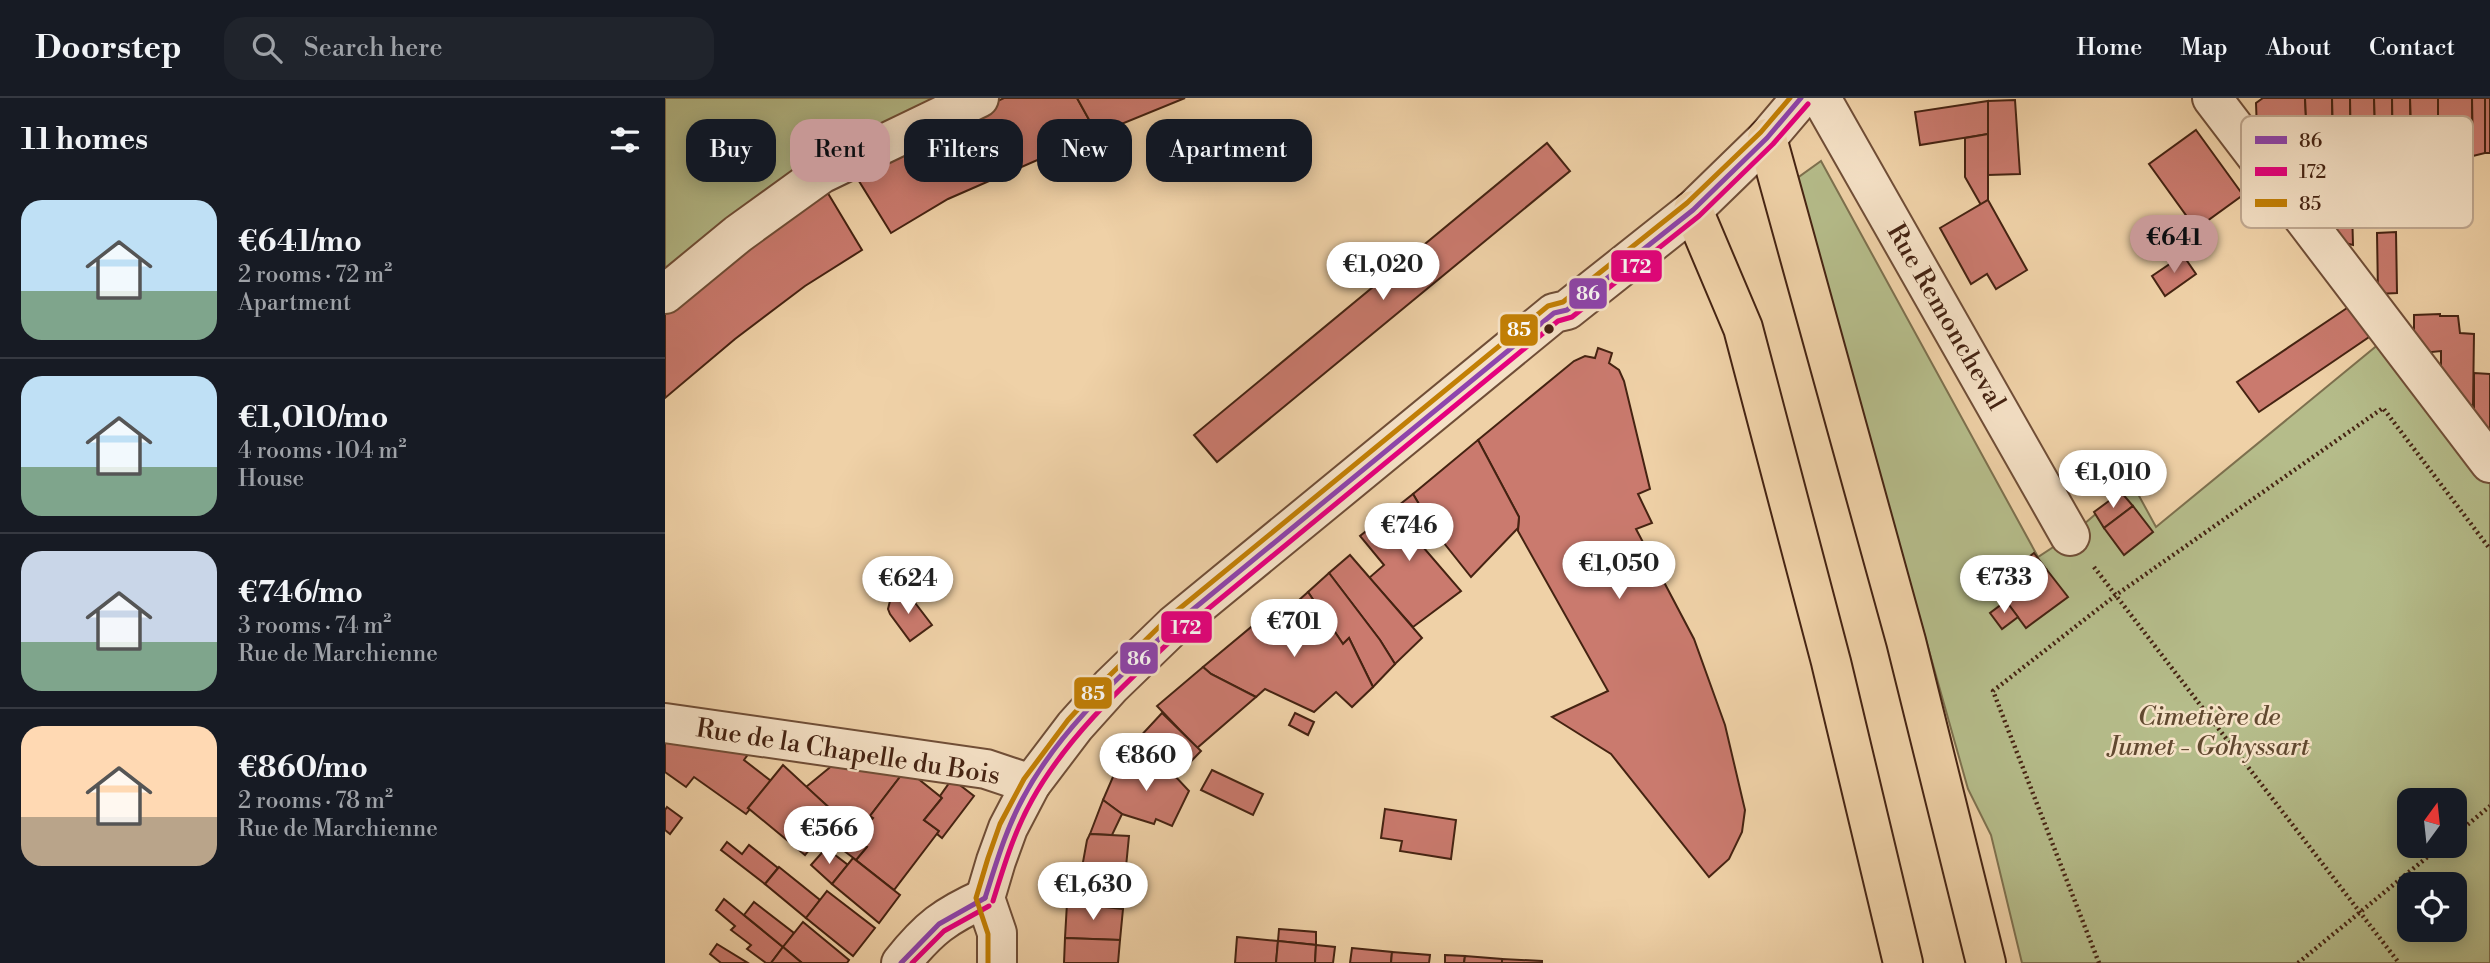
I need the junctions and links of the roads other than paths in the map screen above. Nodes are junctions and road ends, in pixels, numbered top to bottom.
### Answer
1 (979, 98) edge
2 (1801, 98) edge
3 (1821, 98) edge
4 (2212, 98) edge
5 (2241, 136) edge
6 (1767, 138) junction
7 (1693, 209) junction
8 (2311, 228) edge
9 (665, 294) edge
10 (2490, 463) edge
11 (2070, 536) road end
12 (665, 723) edge
13 (1031, 784) junction
14 (985, 898) junction
15 (901, 963) edge
16 (997, 963) edge
17 (1903, 963) edge
18 (1986, 963) edge

1 - 9 street
2 - 6 street
3 - 11 street, Rue Remoncheval
4 - 5 street
6 - 7 street
6 - 18 highway
7 - 13 street
7 - 17 highway
8 - 10 street
12 - 13 street, Rue de la Chapelle du Bois
13 - 14 street
14 - 15 street
14 - 16 street

